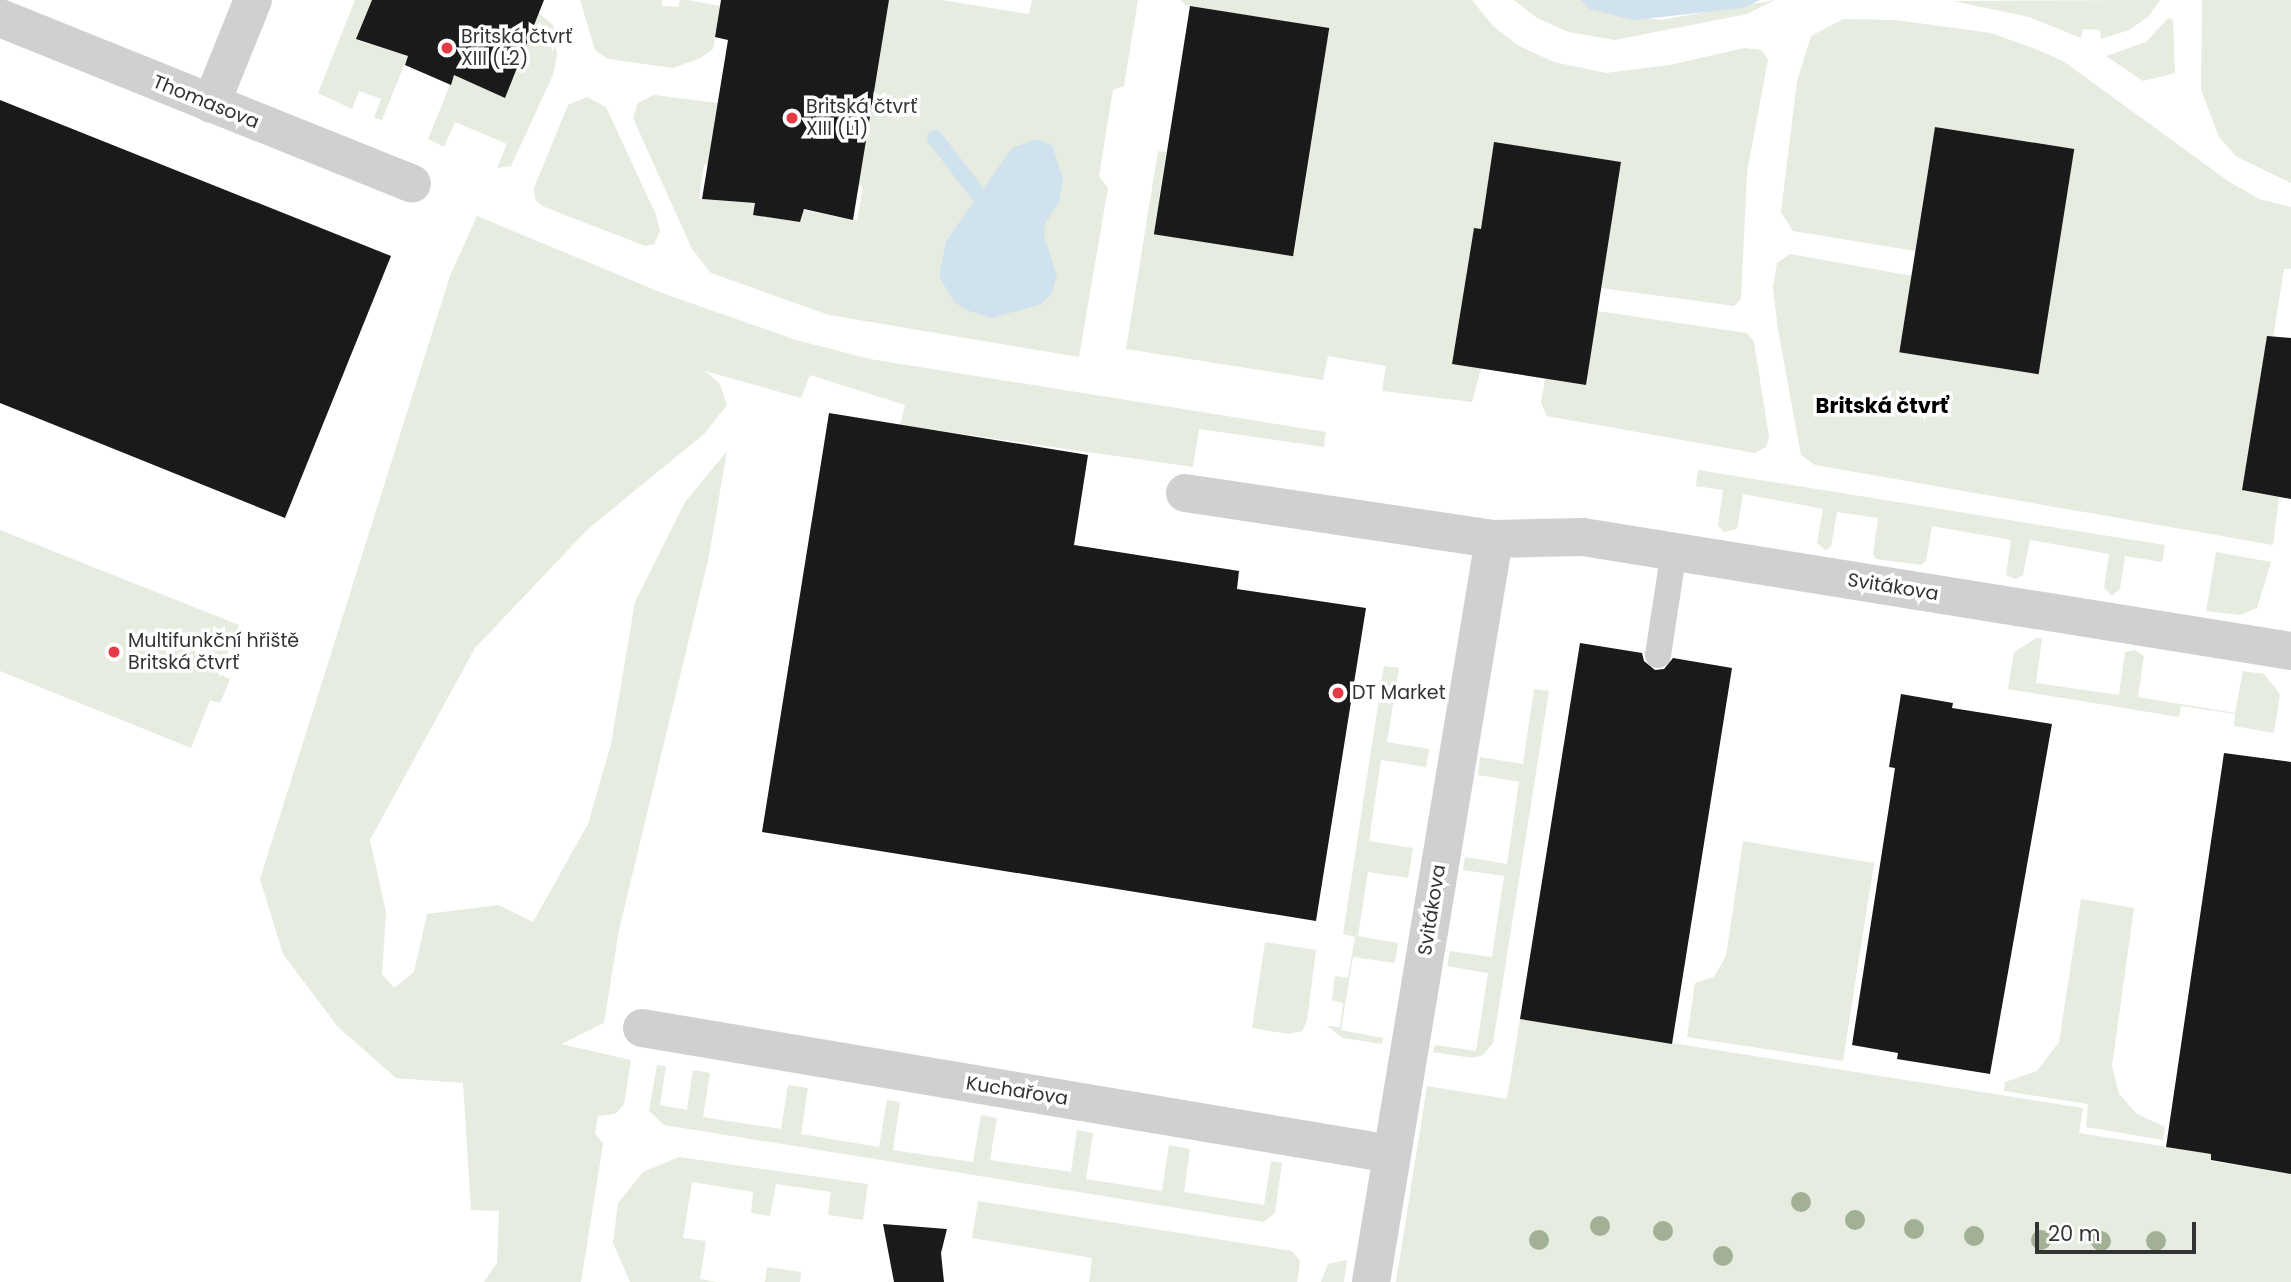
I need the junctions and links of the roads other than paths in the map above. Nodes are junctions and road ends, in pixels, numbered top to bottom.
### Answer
1 (253, 0) edge
2 (0, 18) edge
3 (211, 104) junction
4 (412, 184) dead end
5 (1185, 493) dead end
6 (1494, 539) junction
7 (1674, 551) junction
8 (2291, 651) edge
9 (1658, 655) dead end
10 (642, 1028) dead end
11 (1391, 1154) junction
12 (1371, 1282) edge

1 - 3 street
2 - 3 street, Thomasova
3 - 4 street, Thomasova
5 - 6 street, Svitákova
6 - 7 street, Svitákova
6 - 11 street, Svitákova
7 - 8 street, Svitákova
7 - 9 lane
10 - 11 street, Kuchařova
11 - 12 street, Svitákova

